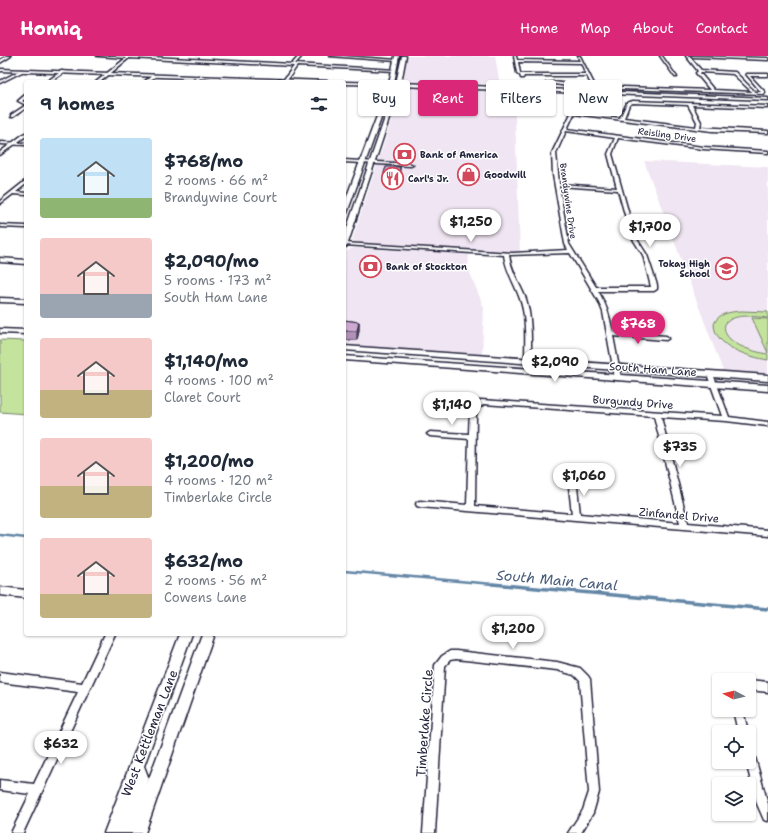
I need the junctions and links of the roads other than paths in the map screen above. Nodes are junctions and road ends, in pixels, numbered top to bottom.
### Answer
1 (9, 56) edge
2 (98, 56) edge
3 (201, 56) edge
4 (301, 56) edge
5 (330, 56) edge
6 (404, 56) edge
7 (515, 56) edge
8 (579, 56) edge
9 (661, 56) edge
10 (687, 56) edge
11 (693, 56) edge
12 (706, 56) edge
13 (129, 57) edge
14 (740, 57) edge
15 (396, 58) edge
16 (768, 59) edge
17 (195, 60) junction
18 (516, 61) junction
19 (0, 62) edge
20 (582, 62) junction
21 (294, 65) junction
22 (0, 70) edge
23 (394, 70) junction
24 (22, 71) junction
25 (700, 71) junction
26 (63, 72) junction
27 (109, 74) junction
28 (588, 75) junction
29 (768, 75) edge
30 (154, 76) junction
31 (676, 76) dead end
32 (199, 77) junction
33 (51, 80) edge
34 (101, 80) edge
35 (149, 80) edge
36 (196, 80) edge
37 (241, 80) edge
38 (286, 80) edge
39 (392, 80) edge
40 (399, 80) edge
41 (590, 80) edge
42 (0, 82) edge
43 (346, 83) edge
44 (358, 83) edge
45 (478, 88) edge
46 (556, 88) edge
47 (622, 88) edge
48 (712, 90) junction
49 (564, 91) edge
50 (622, 92) edge
51 (754, 92) junction
52 (768, 97) edge
53 (24, 98) edge
54 (24, 104) edge
55 (690, 105) junction
56 (740, 106) junction
57 (24, 107) edge
58 (768, 107) edge
59 (744, 113) dead end
60 (12, 116) dead end
61 (380, 116) edge
62 (388, 116) edge
63 (572, 116) edge
64 (603, 116) edge
65 (622, 118) junction
66 (698, 128) junction
67 (565, 130) junction
68 (768, 132) edge
69 (24, 136) edge
70 (617, 136) junction
71 (0, 143) edge
72 (672, 143) junction
73 (13, 144) junction
74 (24, 144) edge
75 (670, 150) dead end
76 (768, 152) edge
77 (0, 154) edge
78 (346, 161) edge
79 (363, 162) junction
80 (373, 162) junction
81 (411, 165) dead end
82 (24, 184) edge
83 (557, 185) junction
84 (619, 189) junction
85 (12, 193) junction
86 (24, 194) edge
87 (0, 204) edge
88 (346, 208) edge
89 (0, 226) edge
90 (24, 227) edge
91 (346, 239) edge
92 (346, 245) edge
93 (571, 252) junction
94 (506, 254) junction
95 (0, 260) edge
96 (24, 262) edge
97 (594, 289) junction
98 (0, 300) edge
99 (24, 301) edge
100 (0, 330) edge
101 (24, 332) edge
102 (610, 334) junction
103 (666, 338) dead end
104 (346, 348) edge
105 (346, 358) edge
106 (528, 361) junction
107 (616, 367) junction
108 (710, 374) junction
109 (618, 378) junction
110 (768, 378) edge
111 (714, 385) junction
112 (768, 388) edge
113 (657, 414) junction
114 (726, 419) junction
115 (768, 424) edge
116 (430, 434) dead end
117 (472, 437) junction
118 (572, 478) dead end
119 (420, 504) dead end
120 (471, 508) junction
121 (576, 517) junction
122 (685, 526) junction
123 (768, 533) edge
124 (0, 591) edge
125 (24, 594) edge
126 (109, 636) edge
127 (185, 636) edge
128 (207, 636) edge
129 (0, 677) edge
130 (756, 686) edge
131 (768, 687) edge
132 (85, 688) junction
133 (137, 766) junction
134 (753, 769) edge
135 (0, 785) edge
136 (37, 790) junction
137 (768, 816) edge
138 (17, 833) edge
139 (112, 833) edge
140 (123, 833) edge
141 (137, 833) edge
142 (429, 833) edge
143 (574, 833) edge

1 - 19 street
2 - 13 street
3 - 17 street
4 - 21 street
5 - 15 street
6 - 40 main road
7 - 18 street
8 - 20 street
9 - 31 street
10 - 25 street
11 - 12 street
12 - 14 street
13 - 17 street
13 - 27 street
14 - 16 street
15 - 23 main road
17 - 21 street
18 - 20 street
18 - 28 street
20 - 28 street
21 - 23 street
21 - 38 street
22 - 24 main road
23 - 39 main road
24 - 26 main road
24 - 42 street
25 - 48 street
25 - 51 street
26 - 27 main road
26 - 33 street
27 - 30 main road
27 - 34 street
28 - 41 street
29 - 51 street
30 - 32 main road
30 - 35 street
32 - 36 street
32 - 37 main road
43 - 44 main road
45 - 49 main road
46 - 52 main road
47 - 48 street
48 - 51 street
50 - 52 main road
53 - 54 street
55 - 56 street
55 - 65 street
55 - 66 street
56 - 58 street
56 - 59 street
57 - 60 street
61 - 79 main road
62 - 80 main road
63 - 67 street, Brandywine Drive
64 - 65 street
65 - 66 street
66 - 68 street
67 - 70 street, Reisling Drive
67 - 83 street, Brandywine Drive
69 - 73 street
70 - 72 street, Reisling Drive
70 - 84 street
71 - 73 street
72 - 75 street
72 - 76 street, Reisling Drive
73 - 74 street
73 - 77 street
78 - 79 street
79 - 80 street
79 - 88 main road
80 - 81 street
80 - 91 main road
82 - 85 street
83 - 84 street
83 - 93 street, Brandywine Drive
84 - 97 street
85 - 86 street
85 - 87 street
89 - 90 street
92 - 94 street
93 - 94 street
93 - 97 street, Brandywine Drive
94 - 106 street
95 - 96 street
97 - 102 street, Brandywine Drive
98 - 99 street
100 - 101 main road
102 - 103 street
102 - 107 street, Brandywine Drive
104 - 106 main road, South Ham Lane
105 - 109 main road, South Ham Lane
106 - 107 main road, South Ham Lane
107 - 108 main road, South Ham Lane
107 - 109 street, Brandywine Drive
108 - 110 main road, South Ham Lane
108 - 111 street
109 - 111 main road, South Ham Lane
111 - 112 main road, South Ham Lane
111 - 114 street
113 - 114 street, Burgundy Drive
113 - 117 street, Burgundy Drive
113 - 122 street
114 - 115 street, Burgundy Drive
116 - 117 street
117 - 120 street, Burgundy Drive
118 - 121 street
119 - 120 street, Zinfandel Drive
120 - 121 street, Zinfandel Drive
121 - 122 street, Zinfandel Drive
122 - 123 street, Zinfandel Drive
124 - 125 street
126 - 132 street
127 - 133 main road, West Kettleman Lane
128 - 141 main road, West Kettleman Lane
129 - 132 street
130 - 131 street
132 - 136 street
133 - 139 main road, West Kettleman Lane
133 - 140 main road
134 - 137 street
135 - 136 street
136 - 138 street
142 - 143 street, Timberlake Circle

